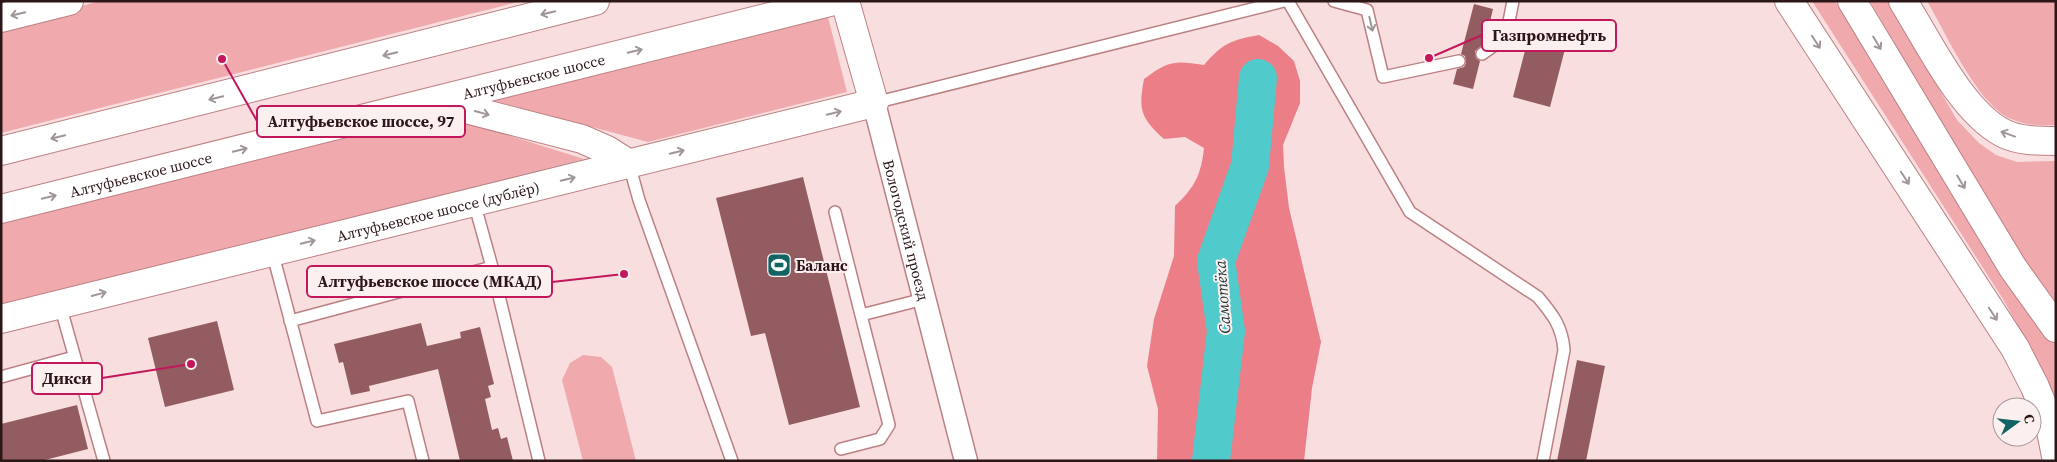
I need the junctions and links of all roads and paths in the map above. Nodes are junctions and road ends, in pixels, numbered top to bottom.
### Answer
1 (69, 1) edge
2 (595, 1) edge
3 (834, 1) edge
4 (846, 1) edge
5 (1284, 1) edge
6 (1288, 1) edge
7 (1334, 1) edge
8 (1513, 1) edge
9 (1789, 1) edge
10 (1852, 1) edge
11 (1904, 1) edge
12 (1, 18) edge
13 (1482, 54) dead end
14 (1459, 61) dead end
15 (435, 101) junction
16 (874, 103) junction
17 (2056, 141) edge
18 (1, 151) edge
19 (630, 164) junction
20 (474, 202) junction
21 (1, 209) edge
22 (835, 212) dead end
23 (272, 251) junction
24 (492, 268) junction
25 (924, 299) junction
26 (60, 305) junction
27 (861, 314) junction
28 (1, 319) edge
29 (290, 320) junction
30 (2056, 328) edge
31 (74, 357) junction
32 (1, 377) edge
33 (841, 449) dead end
34 (2056, 456) edge
35 (104, 461) edge
36 (423, 461) edge
37 (539, 461) edge
38 (732, 461) edge
39 (966, 461) edge
40 (1543, 461) edge

1 -> 12 main road
2 -> 18 main road
15 -> 3 main road, Алтуфьевское шоссе
4 - 16 main road, Вологодский проезд
5 - 16 lane
6 - 40 lane
7 -> 14 lane
8 - 13 lane
9 -> 34 main road
10 -> 30 main road
17 -> 11 main road
15 -> 19 main road
21 -> 15 main road, Алтуфьевское шоссе
19 -> 16 main road, Алтуфьевское шоссе (дублёр)
16 - 25 street, Вологодский проезд
20 -> 19 main road, Алтуфьевское шоссе (дублёр)
19 - 38 lane
23 -> 20 main road, Алтуфьевское шоссе (дублёр)
20 - 24 lane
22 - 27 lane
26 -> 23 main road, Алтуфьевское шоссе (дублёр)
23 - 29 lane
24 - 29 lane
24 - 37 lane
25 - 27 lane
25 - 39 street, Вологодский проезд
26 - 28 main road, Алтуфьевское шоссе (дублёр)
26 - 31 lane
27 - 33 lane
29 - 36 lane
31 - 32 lane
31 - 35 lane

